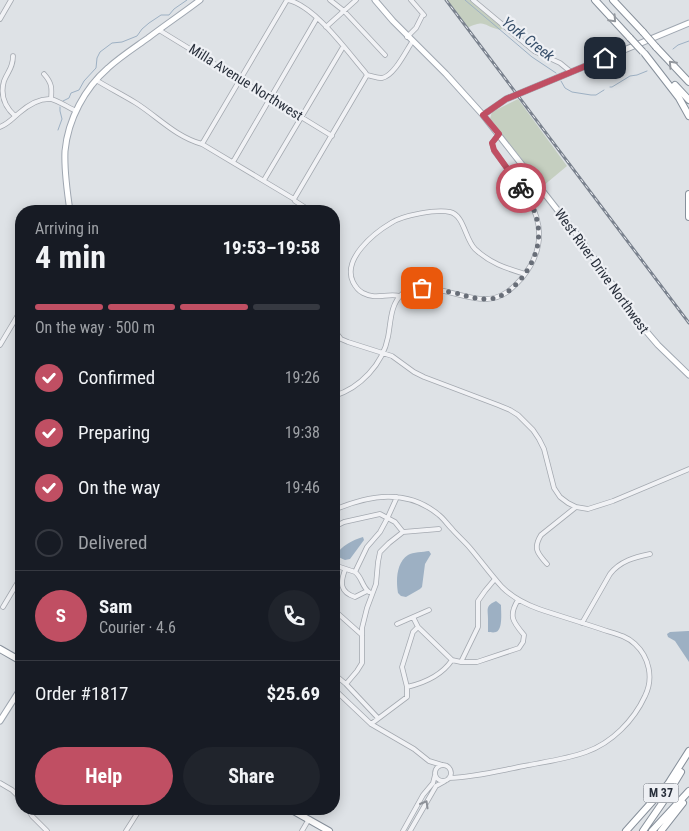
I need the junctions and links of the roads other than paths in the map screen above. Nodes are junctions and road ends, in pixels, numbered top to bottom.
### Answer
1 (11, 0) edge
2 (200, 0) edge
3 (287, 0) edge
4 (330, 0) edge
5 (356, 0) edge
6 (375, 0) edge
7 (411, 0) edge
8 (473, 0) edge
9 (595, 0) edge
10 (613, 0) edge
11 (344, 11) junction
12 (0, 18) edge
13 (317, 18) junction
14 (689, 23) edge
15 (326, 27) junction
16 (159, 30) junction
17 (407, 36) junction
18 (412, 42) junction
19 (343, 47) junction
20 (644, 53) junction
21 (384, 55) dead end
22 (13, 56) dead end
23 (571, 72) junction
24 (44, 74) dead end
25 (366, 75) junction
26 (96, 80) junction
27 (240, 80) junction
28 (689, 82) edge
29 (270, 98) junction
30 (51, 99) junction
31 (689, 100) edge
32 (76, 111) junction
33 (483, 115) junction
34 (15, 116) junction
35 (689, 116) edge
36 (301, 117) junction
37 (0, 127) edge
38 (499, 134) junction
39 (332, 136) junction
40 (202, 144) junction
41 (233, 162) junction
42 (264, 180) junction
43 (689, 194) edge
44 (294, 199) junction
45 (69, 205) edge
46 (301, 205) edge
47 (689, 217) edge
48 (525, 274) junction
49 (400, 296) junction
50 (15, 320) edge
51 (340, 338) edge
52 (0, 345) edge
53 (383, 352) junction
54 (689, 375) edge
55 (340, 393) edge
56 (689, 469) edge
57 (397, 497) junction
58 (576, 507) junction
59 (340, 508) edge
60 (388, 519) junction
61 (340, 524) edge
62 (439, 528) dead end
63 (402, 532) junction
64 (650, 554) dead end
65 (547, 564) dead end
66 (340, 568) edge
67 (345, 570) junction
68 (355, 572) junction
69 (495, 579) junction
70 (15, 588) edge
71 (367, 591) junction
72 (372, 593) junction
73 (518, 600) junction
74 (3, 607) dead end
75 (429, 610) dead end
76 (340, 615) edge
77 (413, 618) junction
78 (582, 623) junction
79 (398, 624) dead end
80 (418, 627) junction
81 (362, 635) junction
82 (0, 649) edge
83 (15, 658) edge
84 (452, 660) junction
85 (461, 662) junction
86 (340, 679) edge
87 (346, 684) junction
88 (407, 687) junction
89 (340, 695) edge
90 (15, 697) edge
91 (378, 718) junction
92 (0, 721) edge
93 (371, 724) junction
94 (689, 751) edge
95 (689, 755) edge
96 (429, 762) junction
97 (442, 766) junction
98 (450, 771) junction
99 (435, 774) junction
100 (461, 778) junction
101 (447, 780) junction
102 (0, 783) edge
103 (689, 791) edge
104 (15, 793) edge
105 (689, 796) edge
106 (31, 815) edge
107 (136, 815) edge
108 (301, 815) edge
109 (309, 819) junction
110 (46, 831) edge
111 (126, 831) edge
112 (302, 831) edge
113 (329, 831) edge
114 (403, 831) edge
115 (410, 831) edge
116 (626, 831) edge
117 (643, 831) edge
118 (652, 831) edge
119 (661, 831) edge

1 - 12 street
2 - 16 main road
3 - 13 street
3 - 27 street
4 - 11 street
5 - 11 street
6 - 17 main road, West River Drive Northwest
7 - 17 street
8 - 23 street
9 -> 20 highway, bridge
28 -> 10 highway, bridge
11 - 15 street
11 - 21 street
13 - 15 street
13 - 29 street
14 - 23 main road
15 - 19 street
16 - 26 main road
16 - 27 street, Milla Avenue Northwest
17 - 18 main road, West River Drive Northwest
18 - 25 street
18 - 33 main road, West River Drive Northwest
19 - 25 street
19 - 36 street
20 - 31 highway
20 - 35 highway
22 - 34 street
23 - 33 main road
24 - 30 street
25 - 39 street
26 - 32 main road
26 - 40 street
27 - 29 street, Milla Avenue Northwest
27 - 40 street
29 - 36 street, Milla Avenue Northwest
29 - 41 street
30 - 32 street
30 - 34 street
32 - 45 main road
33 - 38 main road, West River Drive Northwest
34 - 37 street
36 - 39 street, Milla Avenue Northwest
36 - 42 street
38 - 48 street
38 - 54 main road, West River Drive Northwest
39 - 44 street
40 - 41 street
41 - 42 street
42 - 44 street
43 - 47 highway
44 - 46 street
48 - 49 street
48 - 49 street
49 - 53 street
50 - 52 street
51 - 53 street
53 - 55 street
53 - 58 street
56 - 58 street
57 - 59 street
57 - 60 street
57 - 69 street
58 - 65 street
60 - 61 street
60 - 63 street
60 - 68 street
62 - 63 street
63 - 72 street
64 - 78 street
66 - 67 street
67 - 68 street
67 - 71 street
68 - 71 street
69 - 73 street
69 - 85 street
70 - 74 street
71 - 72 street
72 - 81 street
73 - 78 street
73 - 85 street
75 - 77 street
76 - 81 street
77 - 79 street
77 - 80 street
78 - 100 street
80 - 84 street
80 - 88 street
81 - 87 street
82 - 83 highway
84 - 85 street
84 - 88 street
86 - 87 street
87 - 91 street
88 - 91 street
89 - 93 street
90 - 92 main road
91 - 93 street
93 - 96 street
94 - 116 highway, M 37
95 - 117 highway
96 - 97 street
96 - 99 street
97 - 98 street
97 - 99 street
98 - 100 street
98 - 101 street
99 - 101 street
99 - 114 street
100 - 101 street
115 -> 101 street
102 - 104 street
103 - 118 highway
105 - 119 highway
106 - 110 street
107 - 111 street
108 - 109 highway
109 - 112 street
109 - 113 highway

